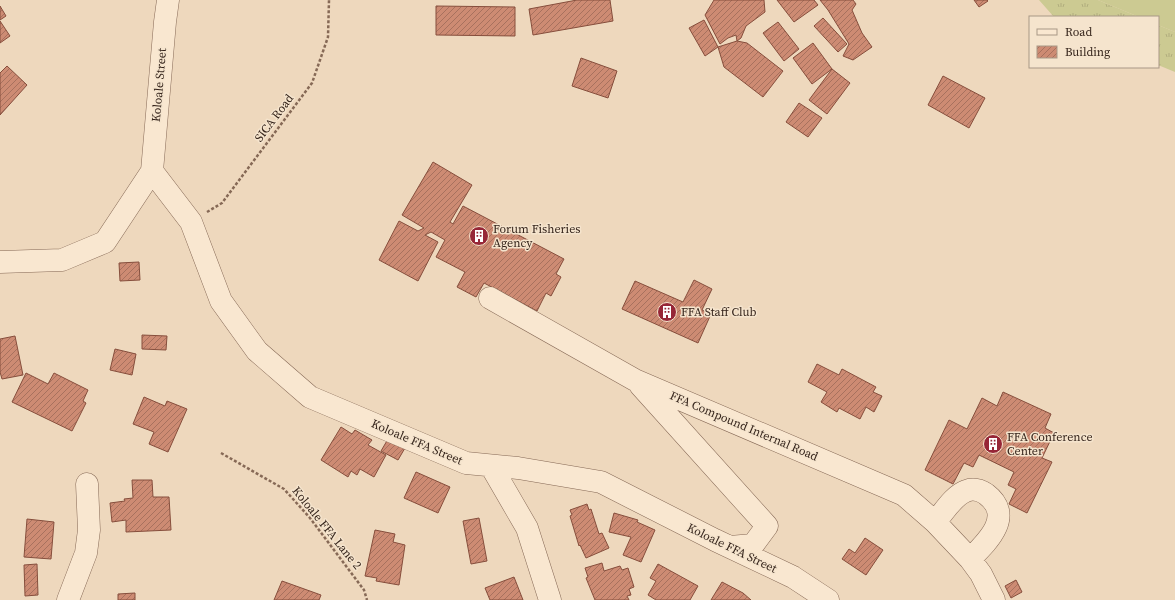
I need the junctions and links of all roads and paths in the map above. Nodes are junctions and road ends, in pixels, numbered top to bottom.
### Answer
1 (168, 0) edge
2 (329, 0) edge
3 (152, 171) junction
4 (191, 222) junction
5 (0, 262) edge
6 (490, 298) dead end
7 (635, 380) junction
8 (221, 453) dead end
9 (491, 466) junction
10 (87, 484) dead end
11 (935, 522) junction
12 (730, 547) junction
13 (976, 566) junction
14 (68, 600) edge
15 (367, 600) edge
16 (550, 600) edge
17 (828, 600) edge
18 (994, 600) edge

1 - 3 street, Koloale Street
2 - 4 path, SICA Road
3 - 4 street, Koloale FFA Street
3 - 5 street
4 - 9 street, Koloale FFA Street
6 - 7 street, FFA Compound Internal Road
7 - 11 street, FFA Compound Internal Road
7 - 12 street
8 - 15 path, Koloale FFA Lane 2
9 - 12 street, Koloale FFA Street
9 - 16 street
10 - 14 street
11 - 13 street, FFA Compound Internal Road
11 - 13 street
12 - 17 street, Koloale FFA Street
13 - 18 street, FFA Compound Internal Road

